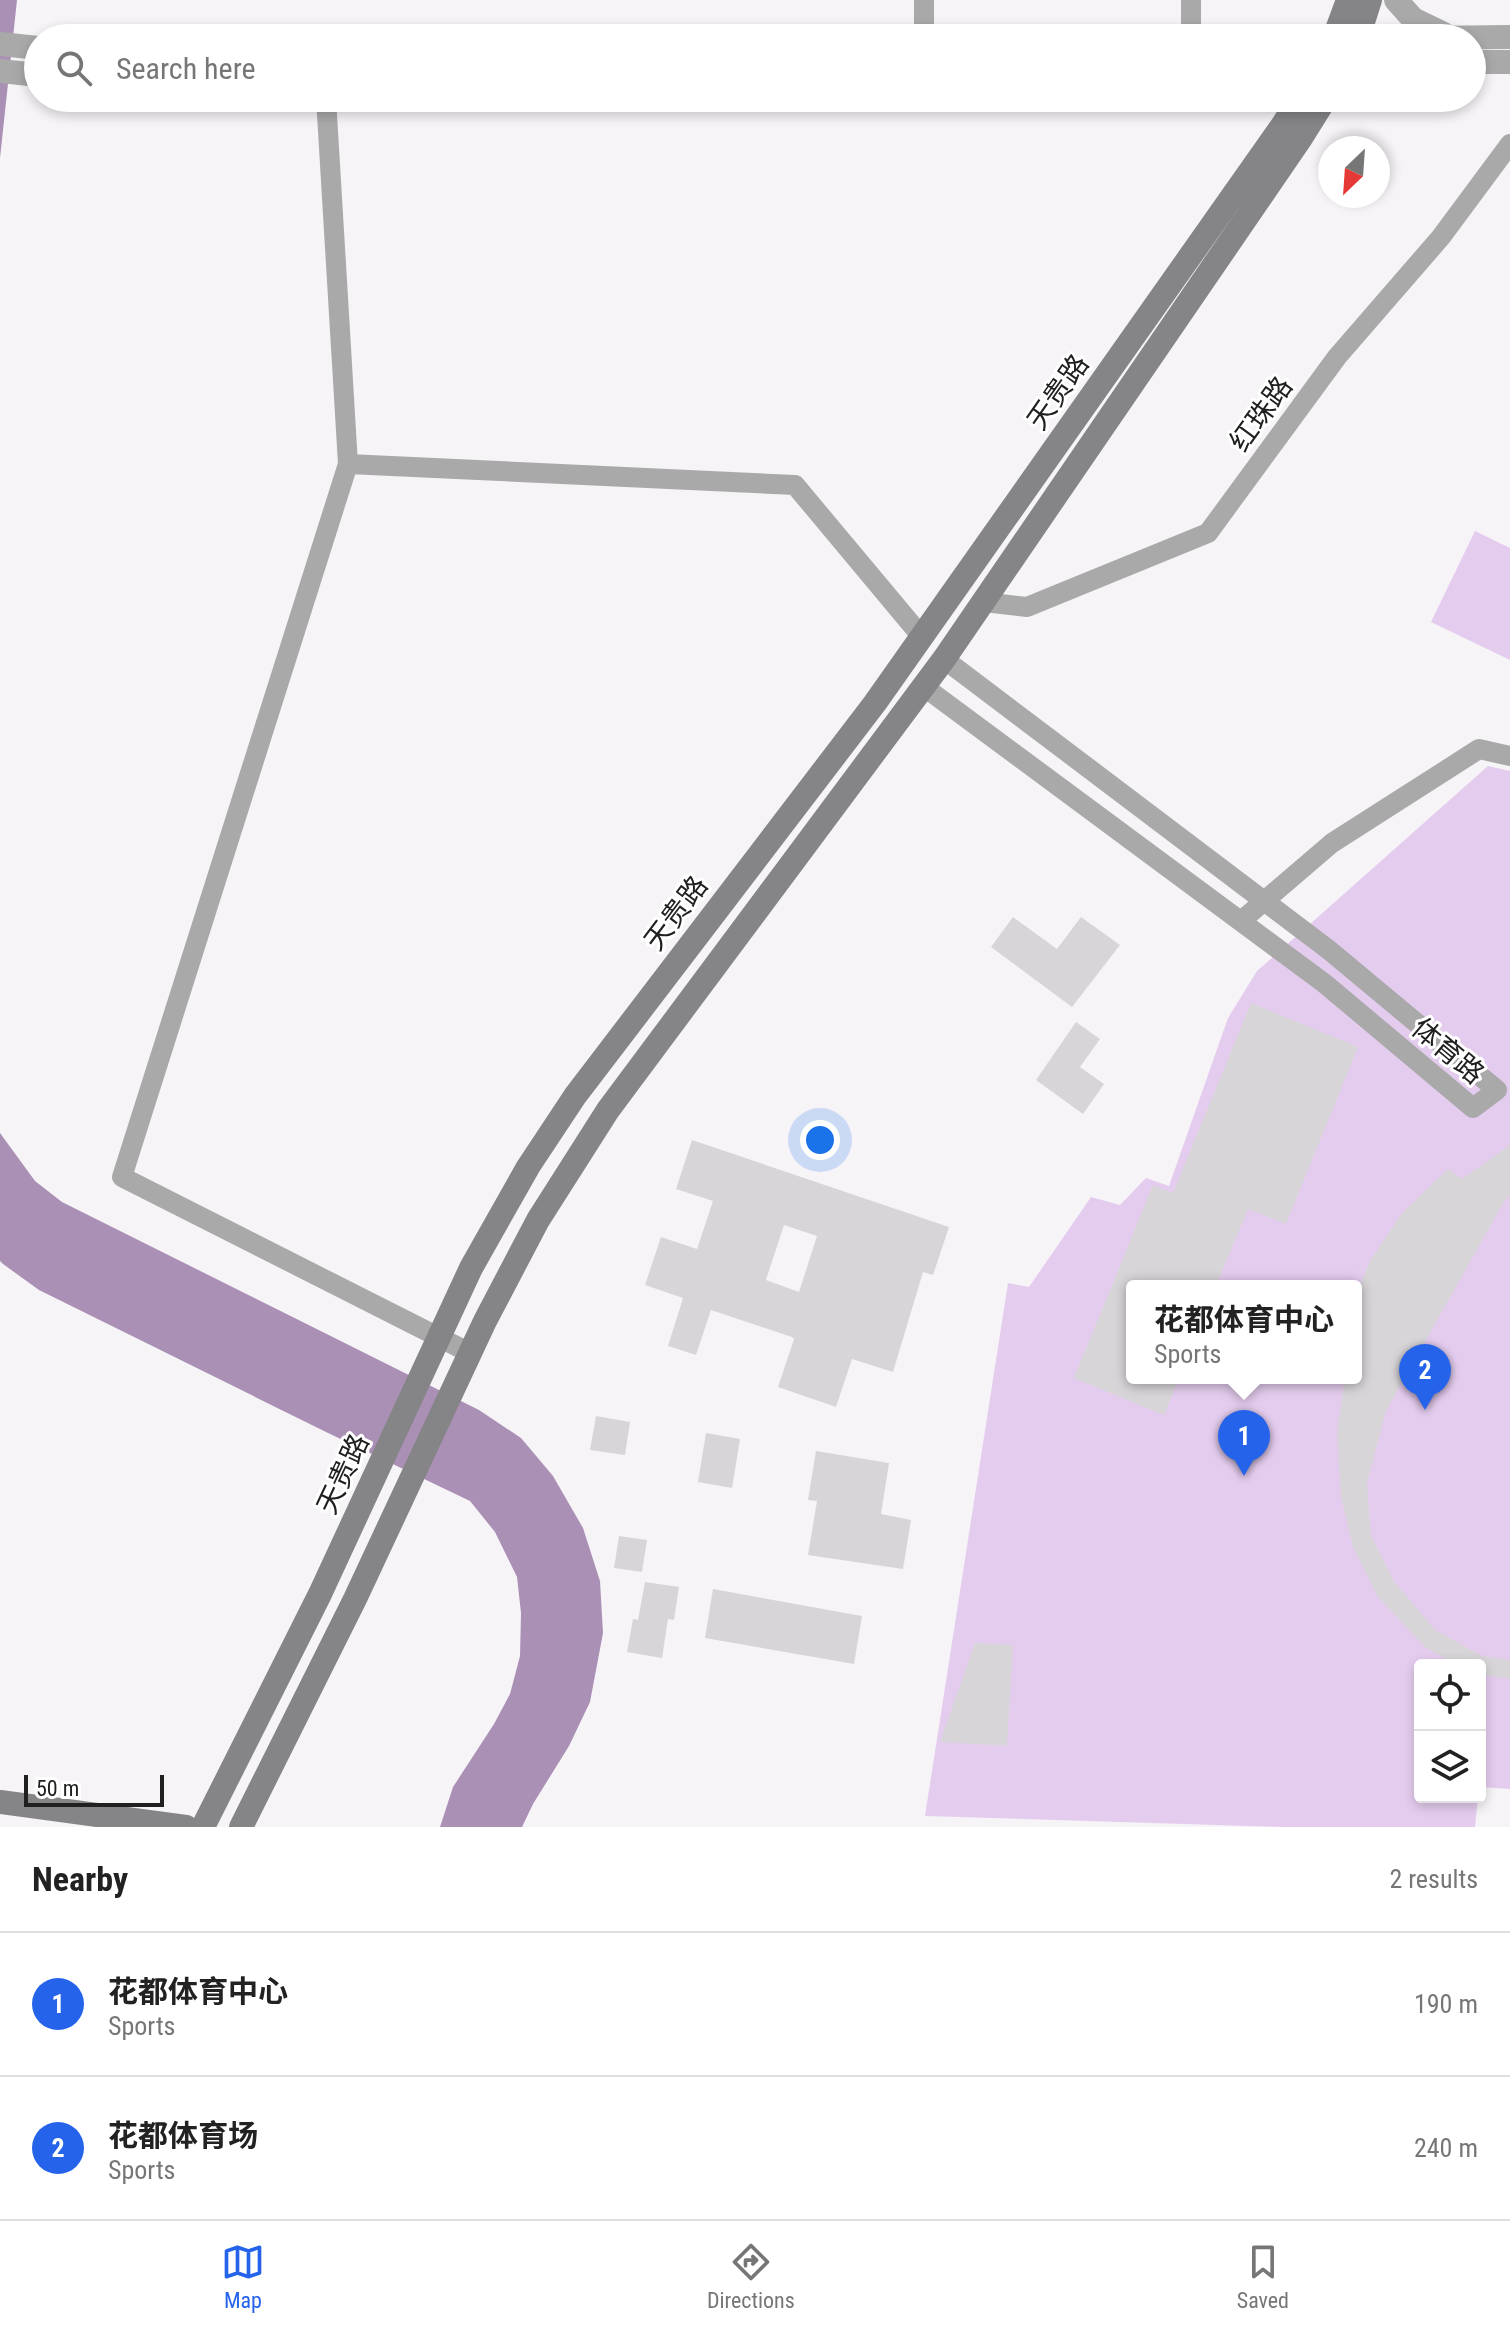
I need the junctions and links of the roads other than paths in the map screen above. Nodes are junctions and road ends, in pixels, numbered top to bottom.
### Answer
1 (924, 0) edge
2 (1191, 0) edge
3 (1348, 0) edge
4 (1370, 0) edge
5 (1396, 0) edge
6 (924, 24) edge
7 (1191, 24) edge
8 (1339, 24) edge
9 (1362, 24) edge
10 (1420, 24) edge
11 (1486, 37) edge
12 (1510, 37) edge
13 (0, 44) edge
14 (24, 47) edge
15 (1486, 62) edge
16 (1510, 62) edge
17 (0, 71) edge
18 (24, 74) edge
19 (327, 112) edge
20 (1283, 112) edge
21 (1291, 112) edge
22 (1317, 112) edge
23 (1282, 126) junction
24 (1510, 144) edge
25 (348, 464) junction
26 (984, 602) junction
27 (922, 637) junction
28 (944, 659) junction
29 (923, 686) junction
30 (1510, 756) edge
31 (1265, 901) junction
32 (1241, 921) junction
33 (439, 1338) junction
34 (470, 1353) junction
35 (0, 1802) edge
36 (186, 1827) edge
37 (203, 1827) edge
38 (241, 1827) edge

1 - 6 street
2 - 7 street
3 - 8 main road
4 - 9 main road
5 - 10 street
11 - 12 street
13 - 14 street
15 - 16 street
17 - 18 street
19 - 25 street
20 - 23 street
21 - 23 main road, 天贵路
22 - 26 main road, 天贵路
23 - 27 main road, 天贵路
24 - 26 street, 红珠路
25 - 27 street
25 - 33 street
26 - 28 main road, 天贵路
27 - 33 main road, 天贵路
28 - 29 main road, 天贵路
28 - 31 street, 体育路
29 - 32 street, 体育路
29 - 34 main road, 天贵路
30 - 31 street
31 - 32 street
31 - 32 street, 体育路
33 - 34 street
33 - 37 main road, 天贵路
34 - 38 main road, 天贵路
35 - 36 main road

